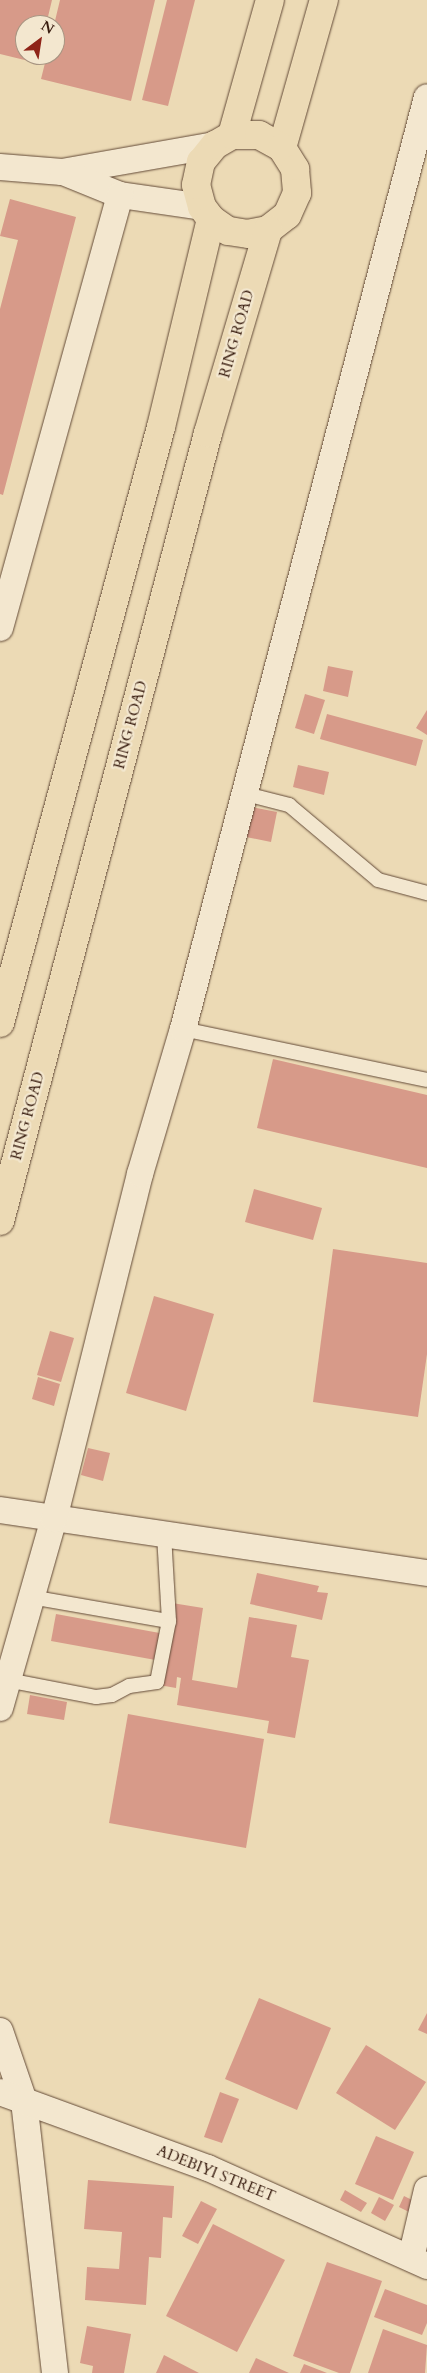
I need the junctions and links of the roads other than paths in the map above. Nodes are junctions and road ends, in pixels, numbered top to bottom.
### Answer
1 (270, 0) edge
2 (324, 0) edge
3 (427, 97) edge
4 (224, 140) junction
5 (282, 148) junction
6 (0, 167) edge
7 (62, 172) junction
8 (120, 195) junction
9 (206, 213) junction
10 (268, 230) junction
11 (0, 628) edge
12 (242, 793) junction
13 (427, 893) edge
14 (0, 1023) edge
15 (183, 1029) junction
16 (427, 1080) edge
17 (0, 1221) edge
18 (0, 1510) edge
19 (54, 1519) junction
20 (164, 1534) junction
21 (427, 1573) edge
22 (31, 1597) junction
23 (169, 1621) junction
24 (7, 1680) junction
25 (0, 1708) edge
26 (0, 2031) edge
27 (0, 2092) edge
28 (24, 2101) junction
29 (427, 2190) edge
30 (419, 2262) edge
31 (55, 2373) edge

1 - 4 main road
2 - 5 main road
3 - 12 street
4 - 5 main road
4 - 7 street
4 - 9 main road
5 - 10 main road
6 - 7 street
7 - 8 street
8 - 9 street
8 - 11 street
9 - 10 main road
9 - 14 main road
10 - 17 main road, RING ROAD
12 - 13 lane
12 - 15 street
15 - 16 lane
15 - 19 street
18 - 19 street
19 - 20 street
19 - 22 street
20 - 21 street
20 - 23 lane
22 - 23 lane
22 - 24 street
23 - 24 lane
24 - 25 street
26 - 28 street
27 - 28 street, ADEBIYI STREET
28 - 30 street, ADEBIYI STREET
28 - 31 street
29 - 30 street

